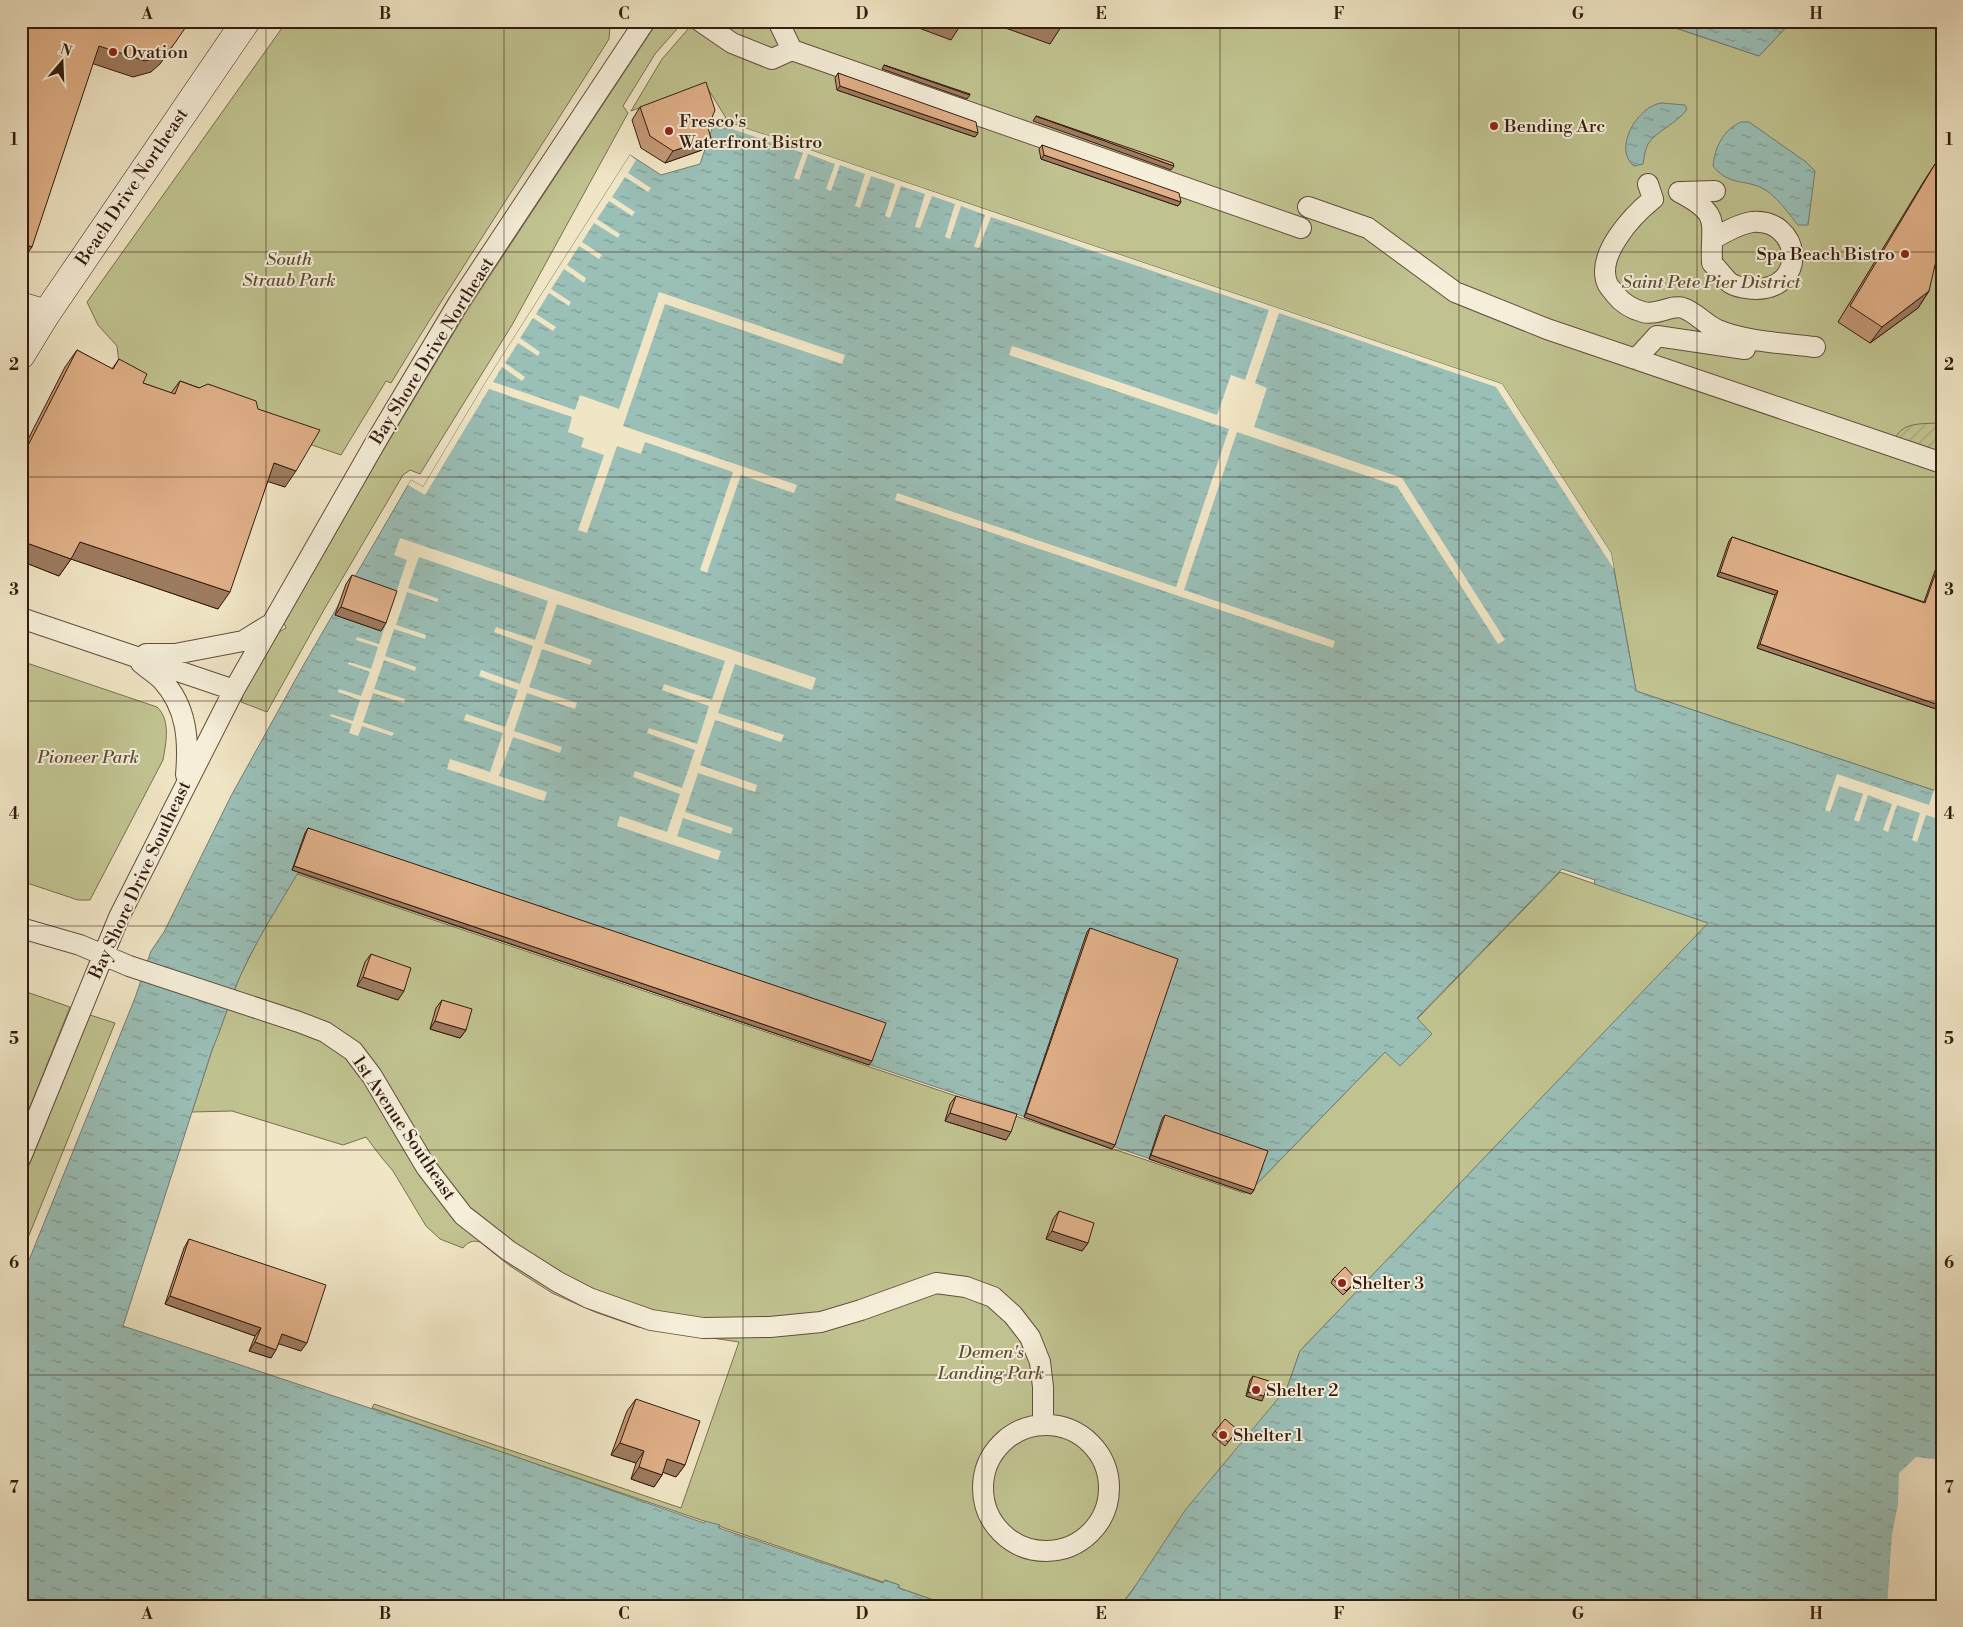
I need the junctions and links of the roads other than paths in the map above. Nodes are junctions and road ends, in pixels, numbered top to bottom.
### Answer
1 (246, 21) edge
2 (645, 21) edge
3 (700, 21) edge
4 (778, 21) edge
5 (792, 50) junction
6 (1715, 191) dead end
7 (1679, 192) junction
8 (1308, 207) dead end
9 (1301, 228) dead end
10 (1713, 238) dead end
11 (33, 310) edge
12 (21, 355) edge
13 (1636, 359) junction
14 (1942, 463) edge
15 (21, 618) edge
16 (272, 623) junction
17 (127, 653) junction
18 (234, 690) junction
19 (186, 784) junction
20 (21, 928) edge
21 (103, 954) junction
22 (21, 1157) edge
23 (1042, 1425) junction

1 - 11 street, Beach Drive Northeast
2 - 16 street, Bay Shore Drive Northeast
3 - 5 street
4 - 5 street
5 - 9 street
6 - 7 street
7 - 10 street
7 - 13 street
8 - 13 street
11 - 12 street, Beach Drive Northeast
13 - 14 street
15 - 17 street
16 - 17 street
16 - 18 street, Bay Shore Drive Northeast
17 - 18 street
17 - 19 street
18 - 19 street, Bay Shore Drive Southeast
19 - 21 street, Bay Shore Drive Southeast
20 - 21 street, 1st Avenue Southeast
21 - 22 street, Bay Shore Drive Southeast
21 - 23 street, 1st Avenue Southeast
23 - 23 street

